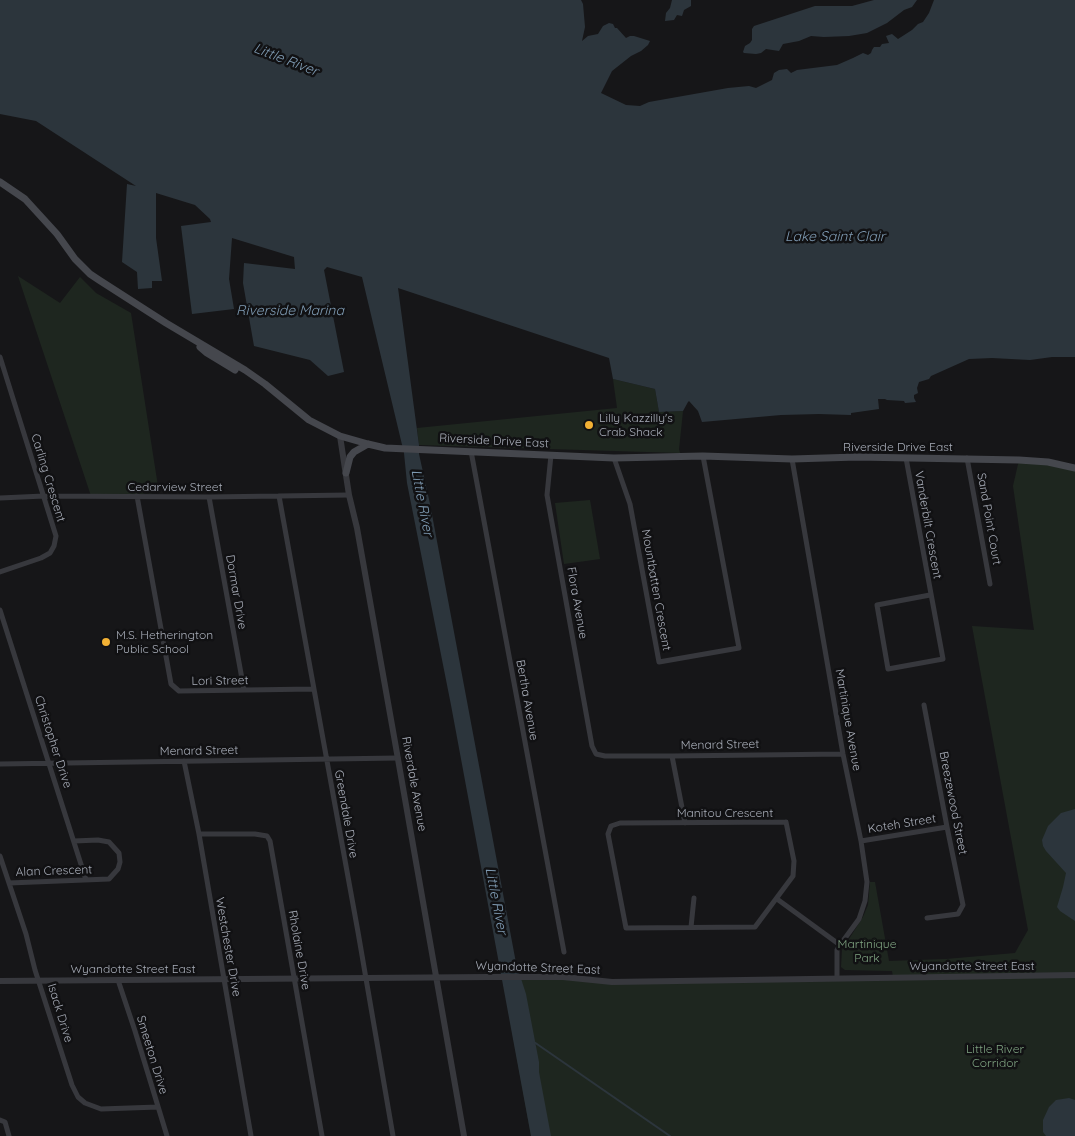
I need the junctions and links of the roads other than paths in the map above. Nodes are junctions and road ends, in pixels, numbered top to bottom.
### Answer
1 (0, 182) edge
2 (187, 335) junction
3 (0, 358) edge
4 (235, 370) dead end
5 (340, 436) junction
6 (368, 444) junction
7 (471, 451) junction
8 (550, 455) junction
9 (703, 456) junction
10 (614, 458) junction
11 (906, 458) junction
12 (967, 458) junction
13 (792, 459) junction
14 (1075, 468) edge
15 (346, 473) junction
16 (349, 495) junction
17 (44, 496) junction
18 (137, 496) junction
19 (279, 496) junction
20 (209, 497) junction
21 (0, 498) edge
22 (0, 572) edge
23 (990, 584) dead end
24 (930, 595) junction
25 (0, 610) edge
26 (314, 689) junction
27 (244, 690) junction
28 (924, 705) dead end
29 (596, 754) joint
30 (844, 754) junction
31 (672, 756) junction
32 (398, 758) junction
33 (326, 759) junction
34 (184, 761) junction
35 (49, 762) junction
36 (0, 764) edge
37 (685, 823) junction
38 (947, 827) junction
39 (198, 834) junction
40 (74, 841) junction
41 (861, 841) junction
42 (0, 856) edge
43 (86, 880) junction
44 (9, 883) junction
45 (694, 898) dead end
46 (777, 899) junction
47 (927, 918) dead end
48 (692, 927) junction
49 (840, 945) junction
50 (564, 952) dead end
51 (1075, 976) edge
52 (436, 977) junction
53 (366, 978) junction
54 (837, 978) junction
55 (294, 979) junction
56 (118, 980) junction
57 (224, 980) junction
58 (0, 981) edge
59 (39, 981) junction
60 (158, 1108) junction
61 (0, 1120) edge
62 (9, 1136) edge
63 (167, 1136) edge
64 (251, 1136) edge
65 (322, 1136) edge
66 (393, 1136) edge
67 (464, 1136) edge

1 - 2 main road, Riverside Drive East
2 - 4 main road
2 - 5 main road, Riverside Drive East
3 - 17 street, Carling Crescent
5 - 6 main road, Riverside Drive East
5 - 15 street, Riverdale Avenue
6 - 7 main road, Riverside Drive East
6 - 15 main road
7 - 8 main road, Riverside Drive East
7 - 50 street, Bertha Avenue
8 - 10 main road, Riverside Drive East
8 - 29 street, Flora Avenue
9 - 10 main road, Riverside Drive East
9 - 10 street, Mountbatten Crescent
9 - 13 main road, Riverside Drive East
11 - 12 main road, Riverside Drive East
11 - 13 main road, Riverside Drive East
11 - 24 street, Vanderbilt Crescent
12 - 14 main road, Riverside Drive East
12 - 23 street, Sand Point Court
13 - 30 street, Martinique Avenue
15 - 16 street, Riverdale Avenue
16 - 19 street, Cedarview Street
16 - 32 street, Riverdale Avenue
17 - 18 street, Cedarview Street
17 - 21 street, Cedarview Street
17 - 22 street, Carling Crescent
18 - 20 street, Cedarview Street
18 - 27 street, Lori Street
19 - 20 street, Cedarview Street
19 - 26 street, Greendale Drive
20 - 27 street, Dormar Drive
24 - 24 street, Vanderbilt Crescent
25 - 35 street, Christopher Drive
26 - 27 street, Lori Street
26 - 33 street, Greendale Drive
28 - 38 street, Breezewood Street
29 - 31 street, Menard Street
30 - 31 street, Menard Street
30 - 41 street, Martinique Avenue
31 - 37 street
32 - 33 street, Menard Street
32 - 52 street, Riverdale Avenue
33 - 34 street, Menard Street
33 - 53 street, Greendale Drive
34 - 35 street, Menard Street
34 - 39 street, Westchester Drive
35 - 36 street, Menard Street
35 - 40 street, Christopher Drive
37 - 46 street, Manitou Crescent
37 - 48 street, Manitou Crescent
38 - 41 street, Koteh Street
38 - 47 street, Breezewood Street
39 - 55 street, Rholaine Drive
39 - 57 street, Westchester Drive
40 - 43 street, Christopher Drive
40 - 43 street, Alan Crescent
41 - 49 street, Martinique Avenue
42 - 44 street, Isack Drive
43 - 44 street, Alan Crescent
44 - 59 street, Isack Drive
45 - 48 street
46 - 48 street, Manitou Crescent
46 - 49 street
49 - 54 street, Martinique Avenue
51 - 54 street, Wyandotte Street East
52 - 53 street, Wyandotte Street East
52 - 54 street, Wyandotte Street East
52 - 67 street, Riverdale Avenue
53 - 55 street, Wyandotte Street East
53 - 66 street, Greendale Drive
55 - 57 street, Wyandotte Street East
55 - 65 street, Rholaine Drive
56 - 57 street, Wyandotte Street East
56 - 59 street, Wyandotte Street East
56 - 60 street, Smeeton Drive
57 - 64 street, Westchester Drive
58 - 59 street, Wyandotte Street East
59 - 60 street, Isack Drive
60 - 63 street, Smeeton Drive
61 - 62 street

